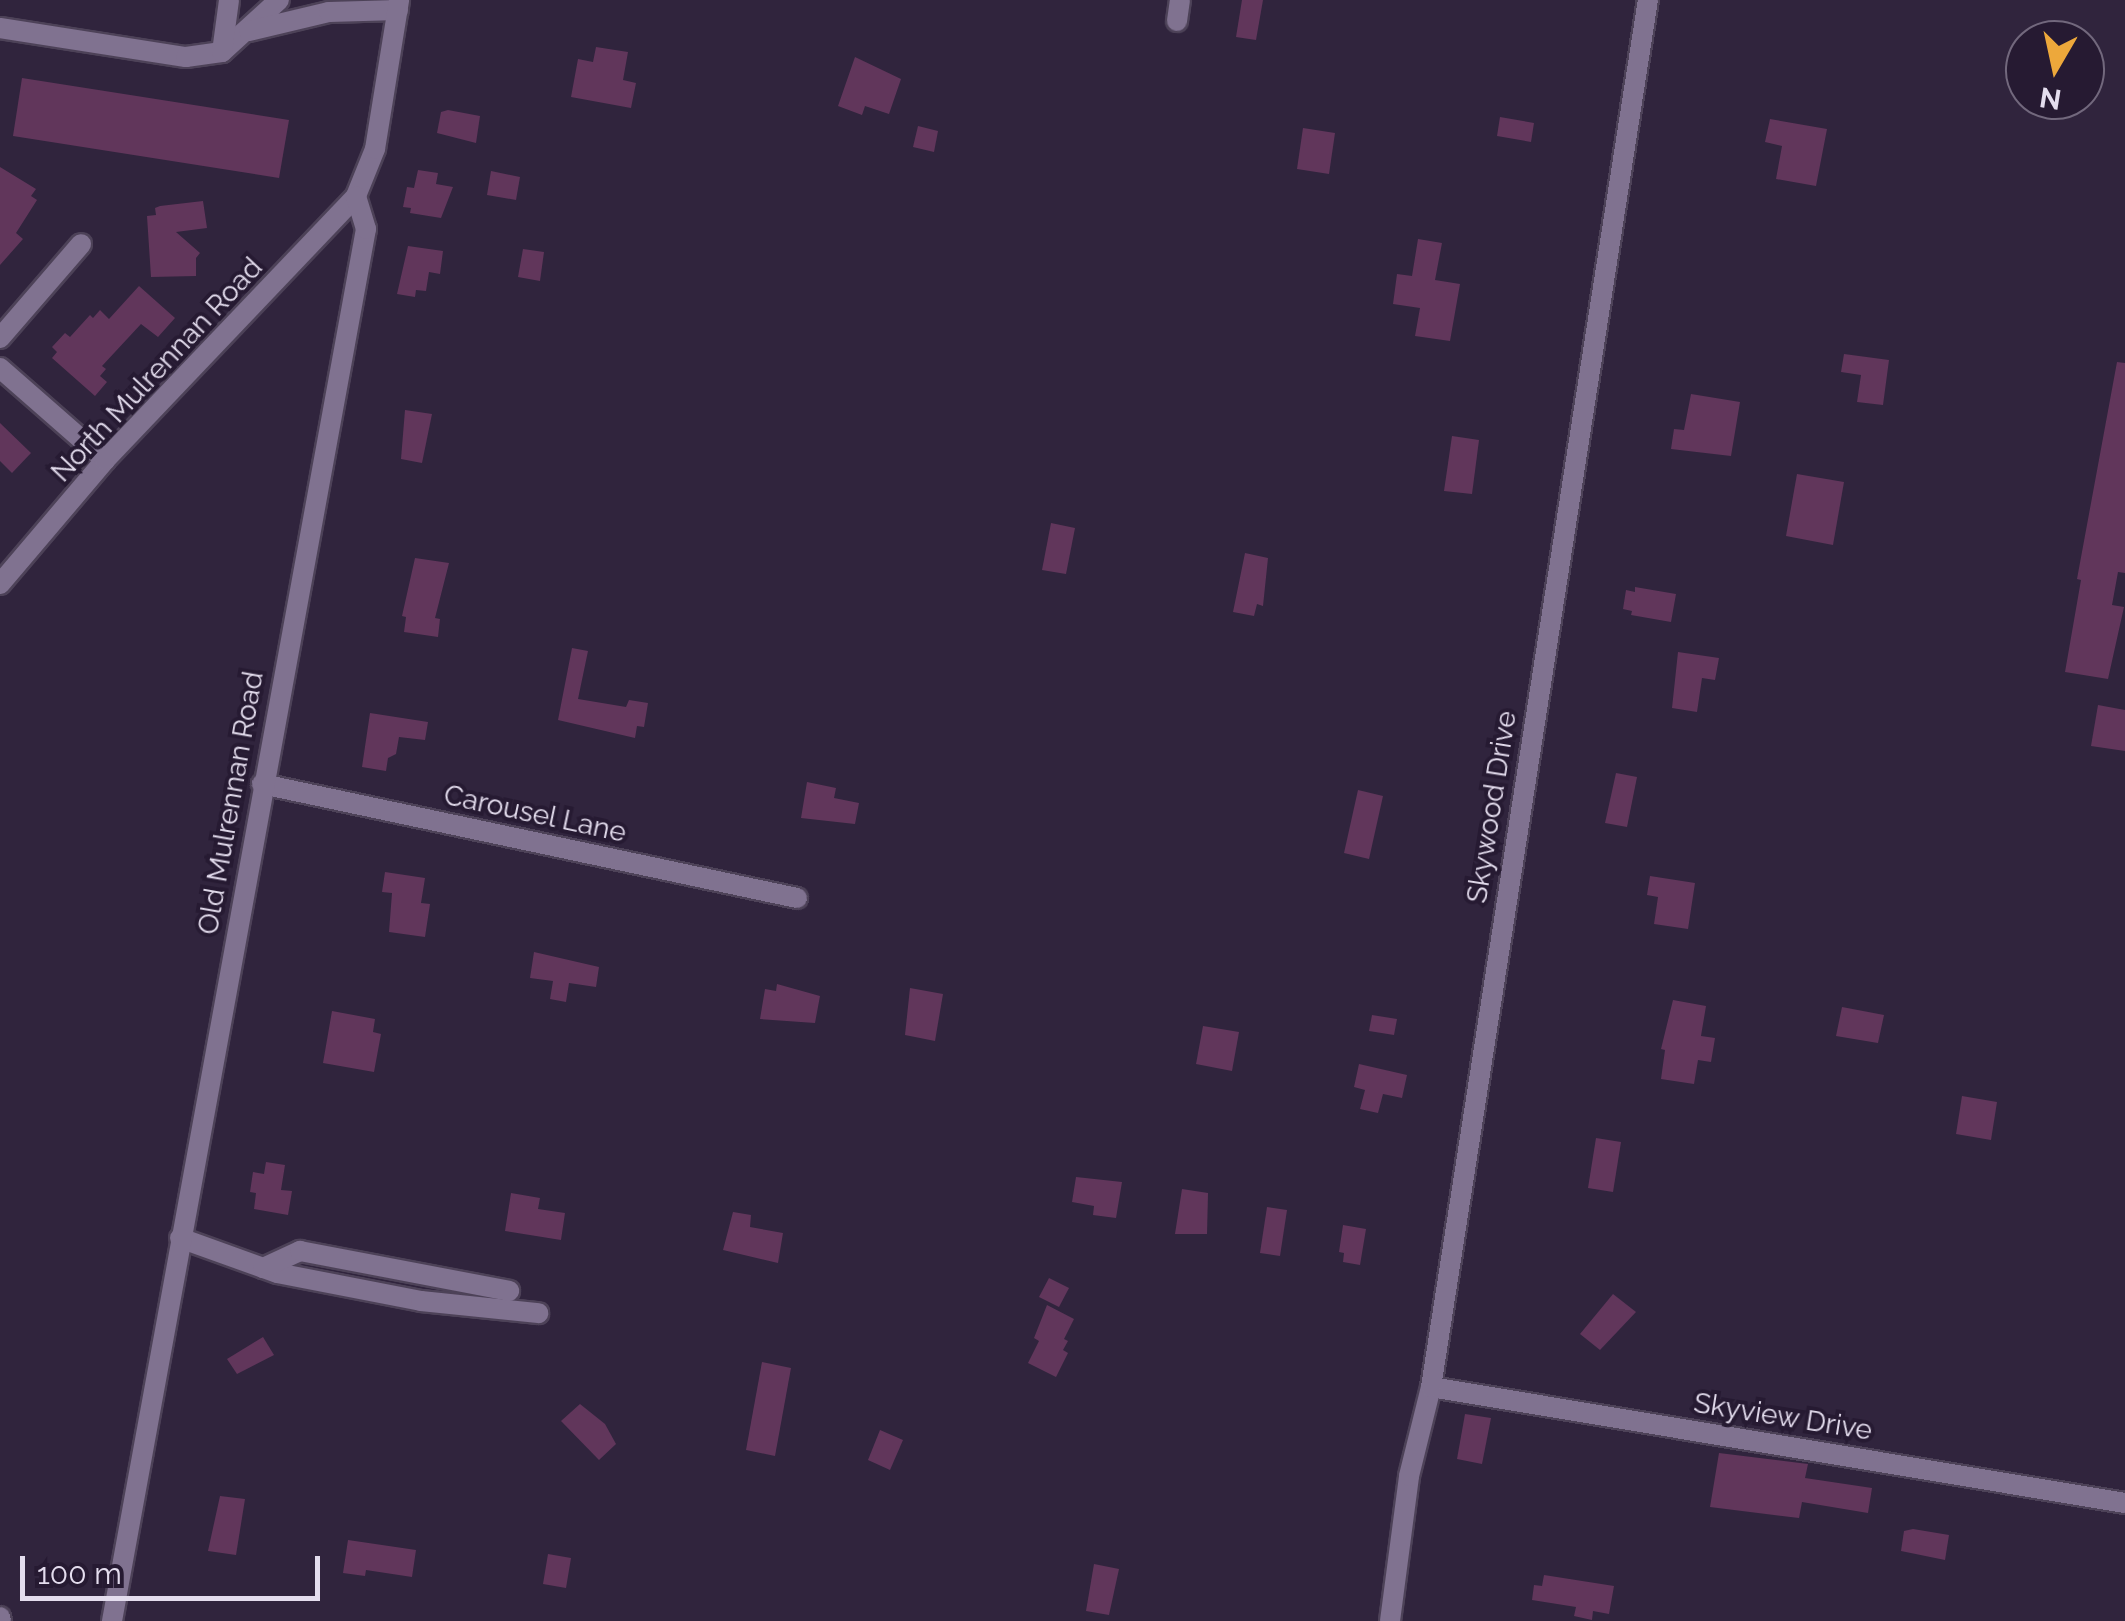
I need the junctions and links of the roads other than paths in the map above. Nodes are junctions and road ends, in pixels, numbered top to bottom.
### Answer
1 (228, 0) edge
2 (279, 0) edge
3 (1648, 0) edge
4 (398, 5) edge
5 (310, 8) edge
6 (0, 28) edge
7 (247, 31) junction
8 (222, 52) junction
9 (356, 196) junction
10 (81, 244) dead end
11 (0, 338) edge
12 (0, 368) edge
13 (106, 460) junction
14 (0, 584) edge
15 (262, 784) junction
16 (797, 898) dead end
17 (180, 1238) junction
18 (263, 1268) junction
19 (509, 1291) dead end
20 (538, 1313) dead end
21 (1431, 1386) junction
22 (2125, 1503) edge
23 (112, 1621) edge
24 (1390, 1621) edge

1 - 8 street
2 - 7 street
3 - 21 street, Skywood Drive
4 - 5 street
4 - 9 street, Old Mulrennan Road
5 - 7 street
6 - 8 street
7 - 8 street
9 - 13 street, North Mulrennan Road
9 - 15 street, Old Mulrennan Road
10 - 11 street
12 - 13 street
13 - 14 street, North Mulrennan Road
15 - 16 street, Carousel Lane
15 - 17 street, Old Mulrennan Road
17 - 18 street
17 - 23 street, Old Mulrennan Road
18 - 19 street
18 - 20 street
21 - 22 street, Skyview Drive
21 - 24 street, Skywood Drive

